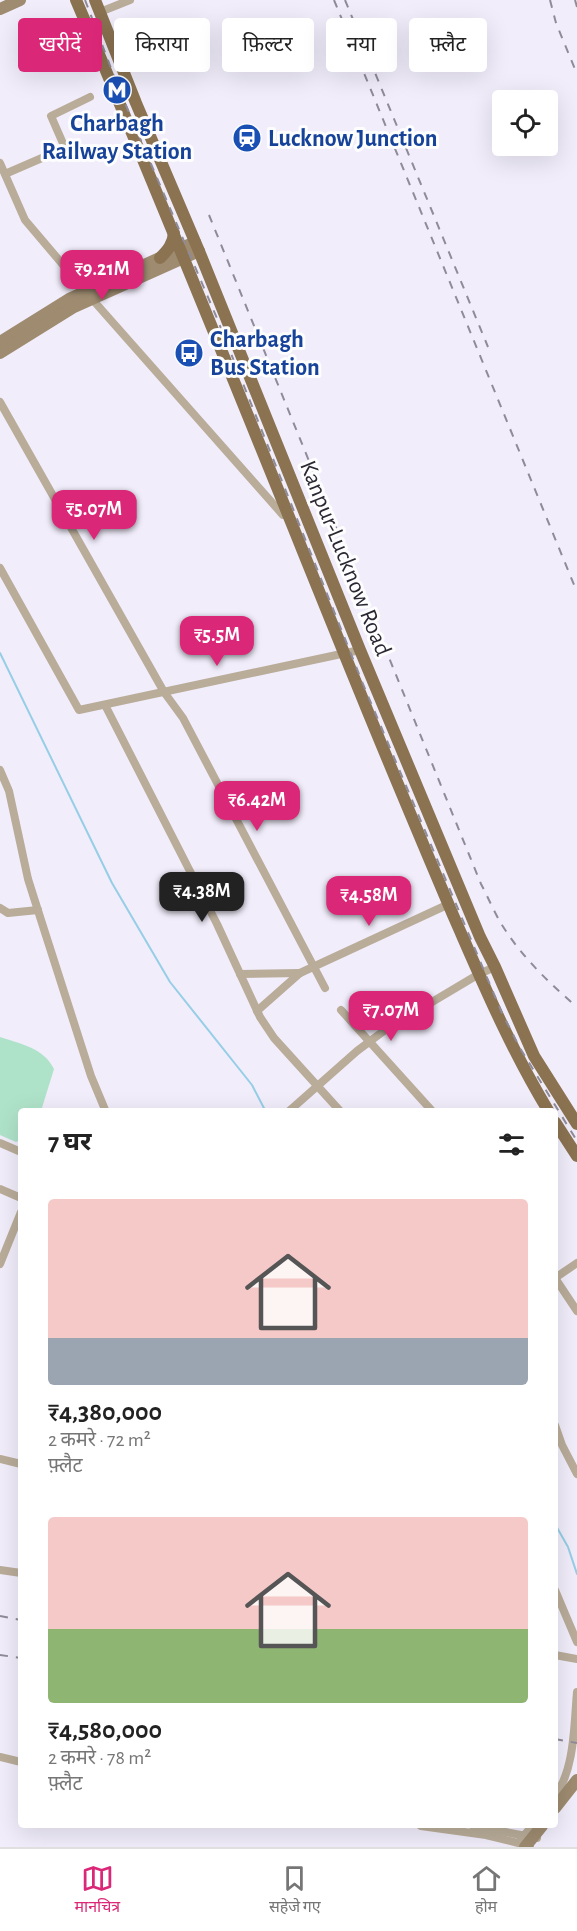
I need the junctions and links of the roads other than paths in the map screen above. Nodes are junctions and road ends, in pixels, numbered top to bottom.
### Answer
1 (20, 0) edge
2 (76, 0) edge
3 (130, 0) edge
4 (97, 6) edge
5 (0, 9) edge
6 (90, 97) dead end
7 (0, 163) edge
8 (4, 174) junction
9 (174, 232) junction
10 (197, 246) junction
11 (182, 253) junction
12 (159, 258) junction
13 (89, 295) junction
14 (0, 342) edge
15 (0, 353) edge
16 (244, 360) junction
17 (228, 366) junction
18 (0, 402) edge
19 (275, 438) junction
20 (259, 444) junction
21 (287, 514) junction
22 (0, 568) edge
23 (360, 650) junction
24 (344, 654) junction
25 (164, 692) junction
26 (105, 705) junction
27 (0, 770) edge
28 (448, 904) junction
29 (0, 908) edge
30 (38, 910) junction
31 (314, 967) junction
32 (495, 967) junction
33 (300, 973) junction
34 (240, 974) junction
35 (478, 974) junction
36 (325, 987) dead end
37 (341, 1010) dead end
38 (257, 1011) junction
39 (370, 1041) junction
40 (318, 1085) junction
41 (104, 1108) edge
42 (292, 1108) edge
43 (338, 1108) edge
44 (429, 1108) edge
45 (547, 1108) edge
46 (577, 1124) edge
47 (558, 1127) edge
48 (0, 1143) edge
49 (18, 1151) edge
50 (577, 1156) edge
51 (0, 1189) edge
52 (18, 1196) edge
53 (18, 1219) edge
54 (577, 1263) edge
55 (0, 1264) edge
56 (558, 1280) edge
57 (558, 1285) edge
58 (577, 1311) edge
59 (558, 1434) edge
60 (0, 1459) edge
61 (18, 1463) edge
62 (577, 1474) edge
63 (0, 1570) edge
64 (18, 1573) edge
65 (558, 1597) edge
66 (577, 1642) edge
67 (558, 1656) edge
68 (577, 1659) edge
69 (577, 1692) edge
70 (0, 1757) edge
71 (18, 1761) edge
72 (577, 1776) edge
73 (558, 1790) edge
74 (558, 1804) edge
75 (558, 1811) edge
76 (435, 1828) edge
77 (479, 1828) edge
78 (531, 1828) edge
79 (540, 1828) edge
80 (547, 1828) edge
81 (539, 1839) junction
82 (521, 1843) edge
83 (532, 1847) edge

1 - 5 street
2 - 9 main road, Kanpur-Lucknow Road
3 - 4 street
4 - 10 main road, Kanpur-Lucknow Road
6 - 8 street
7 - 8 street
8 - 13 street
9 - 11 main road, Kanpur-Lucknow Road
9 - 12 main road
10 - 11 street
10 - 16 main road, Kanpur-Lucknow Road
11 - 12 street
11 - 13 street
11 - 17 main road, Kanpur-Lucknow Road
12 - 13 street
13 - 14 street
13 - 15 street
13 - 21 street
16 - 17 main road
16 - 19 main road, Kanpur-Lucknow Road
17 - 20 main road, Kanpur-Lucknow Road
18 - 25 street
19 - 20 main road
19 - 23 main road, Kanpur-Lucknow Road
20 - 21 main road, Kanpur-Lucknow Road
21 - 24 main road, Kanpur-Lucknow Road
22 - 26 street
23 - 24 street
23 - 32 main road, Kanpur-Lucknow Road
24 - 25 street
24 - 28 main road, Kanpur-Lucknow Road
25 - 26 street
25 - 31 street
26 - 34 street
27 - 30 street
28 - 31 street
28 - 35 main road, Kanpur-Lucknow Road
29 - 30 street
30 - 41 street
31 - 33 street
31 - 36 street
32 - 35 street
32 - 46 main road, Kanpur-Lucknow Road
33 - 34 street
33 - 38 street
34 - 38 street
35 - 39 street
35 - 45 main road, Kanpur-Lucknow Road
37 - 39 street
38 - 40 street
39 - 40 street
39 - 44 street
40 - 42 street
40 - 43 street
47 - 50 main road
48 - 49 street
51 - 52 street
53 - 55 street
54 - 56 street
57 - 58 street
59 - 62 street
60 - 61 street
63 - 64 street
65 - 66 street
67 - 68 street
69 - 73 street
70 - 71 street
72 - 74 street, bridge
72 - 75 street
76 - 82 street
77 - 82 street
78 - 82 street
79 - 82 street, bridge
80 - 81 street
81 - 82 street
81 - 83 street
82 - 83 street

